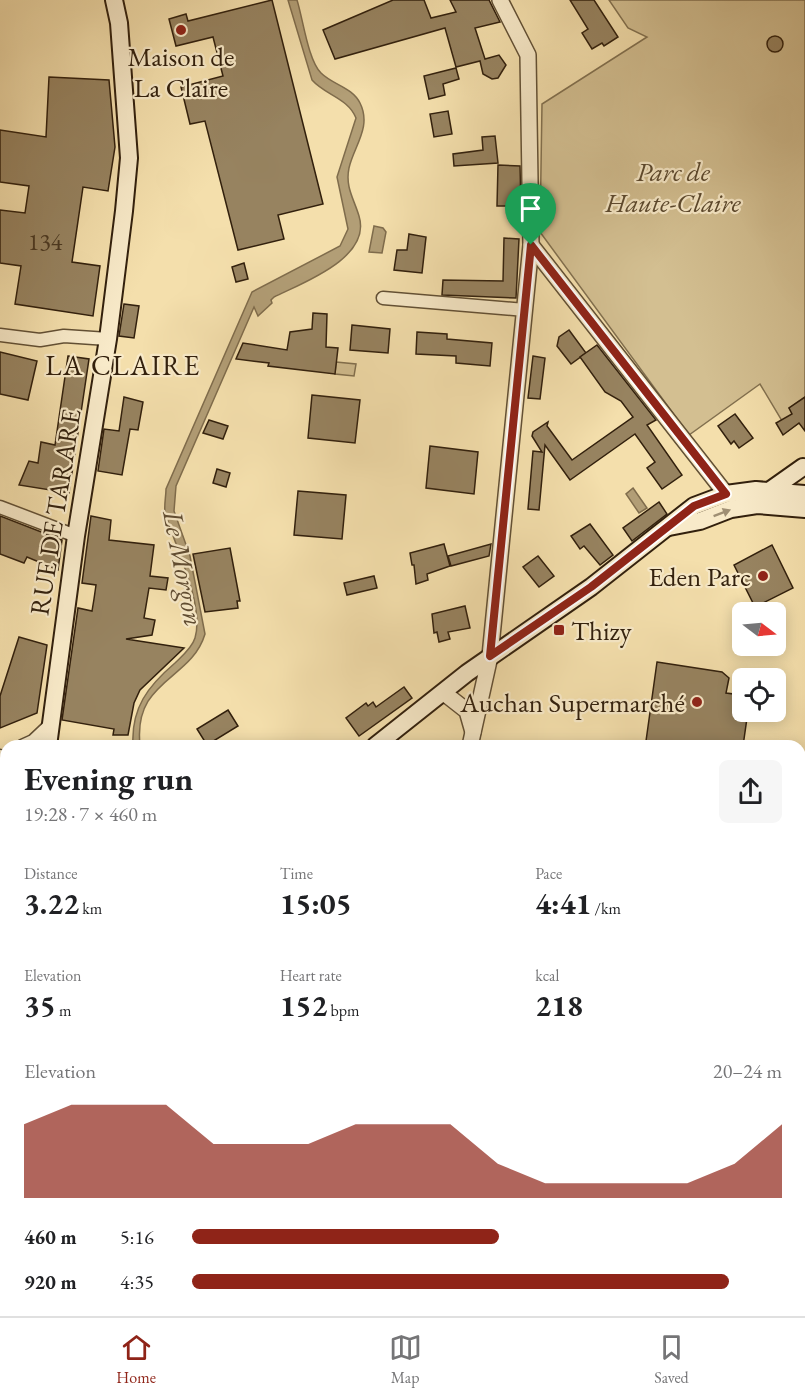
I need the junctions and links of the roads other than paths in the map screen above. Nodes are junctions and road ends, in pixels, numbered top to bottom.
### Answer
1 (114, 0) edge
2 (500, 0) edge
3 (531, 245) junction
4 (383, 298) dead end
5 (525, 309) junction
6 (0, 334) edge
7 (108, 339) junction
8 (804, 465) edge
9 (805, 487) edge
10 (769, 491) junction
11 (726, 494) junction
12 (805, 494) edge
13 (0, 507) edge
14 (805, 509) edge
15 (666, 528) junction
16 (76, 536) junction
17 (490, 656) junction
18 (444, 693) junction
19 (51, 724) junction
20 (472, 739) edge
21 (34, 740) edge
22 (49, 740) edge
23 (383, 740) edge

1 - 7 main road, RUE DE TARARE
2 - 3 street
3 - 5 street
3 - 11 street
4 - 5 street
5 - 17 street
6 - 7 street
7 - 16 main road, RUE DE TARARE
8 - 9 main road
8 - 10 main road
10 - 11 main road
10 - 12 main road
11 - 15 main road
13 - 16 street
15 -> 14 main road
15 - 17 main road
16 - 19 main road, RUE DE TARARE
17 - 18 main road
17 - 20 street
18 - 20 street
18 - 23 main road
19 - 21 street
19 - 22 main road, RUE DE TARARE

